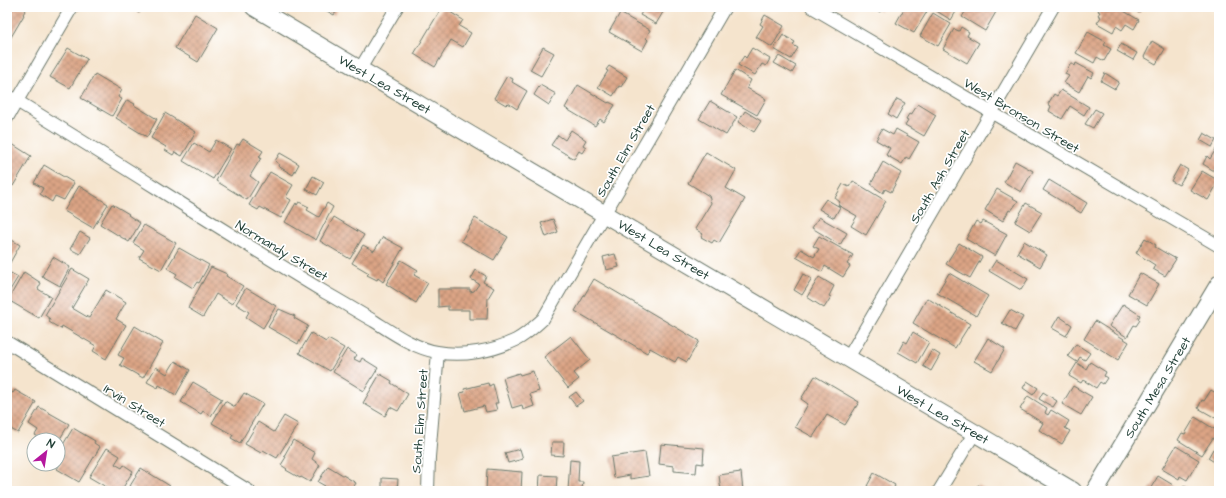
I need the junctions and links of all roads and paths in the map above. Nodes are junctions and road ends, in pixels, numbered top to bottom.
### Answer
1 (72, 7) edge
2 (254, 7) edge
3 (397, 7) edge
4 (725, 7) edge
5 (812, 7) edge
6 (1053, 7) edge
7 (360, 69) junction
8 (12, 98) edge
9 (992, 112) junction
10 (7, 118) edge
11 (605, 214) junction
12 (1219, 246) edge
13 (1219, 284) edge
14 (549, 306) joint
15 (7, 342) edge
16 (438, 352) junction
17 (848, 358) junction
18 (975, 432) junction
19 (248, 491) edge
20 (428, 491) edge
21 (939, 491) edge
22 (1073, 491) edge
23 (1095, 491) edge

1 - 8 street
2 - 7 main road, West Lea Street
3 - 7 street
4 - 11 street, South Elm Street
5 - 9 street, West Bronson Street
6 - 9 street, South Ash Street
7 - 11 main road, West Lea Street
8 - 10 street
8 - 16 street, Normandy Street
9 - 12 street, West Bronson Street
9 - 17 street, South Ash Street
11 - 14 street, South Elm Street
11 - 17 main road, West Lea Street
13 - 23 main road, South Mesa Street
14 - 16 street, Normandy Street
15 - 19 street, Irvin Street
16 - 20 street, South Elm Street
17 - 18 main road, West Lea Street
18 - 21 street
18 - 22 main road, West Lea Street

